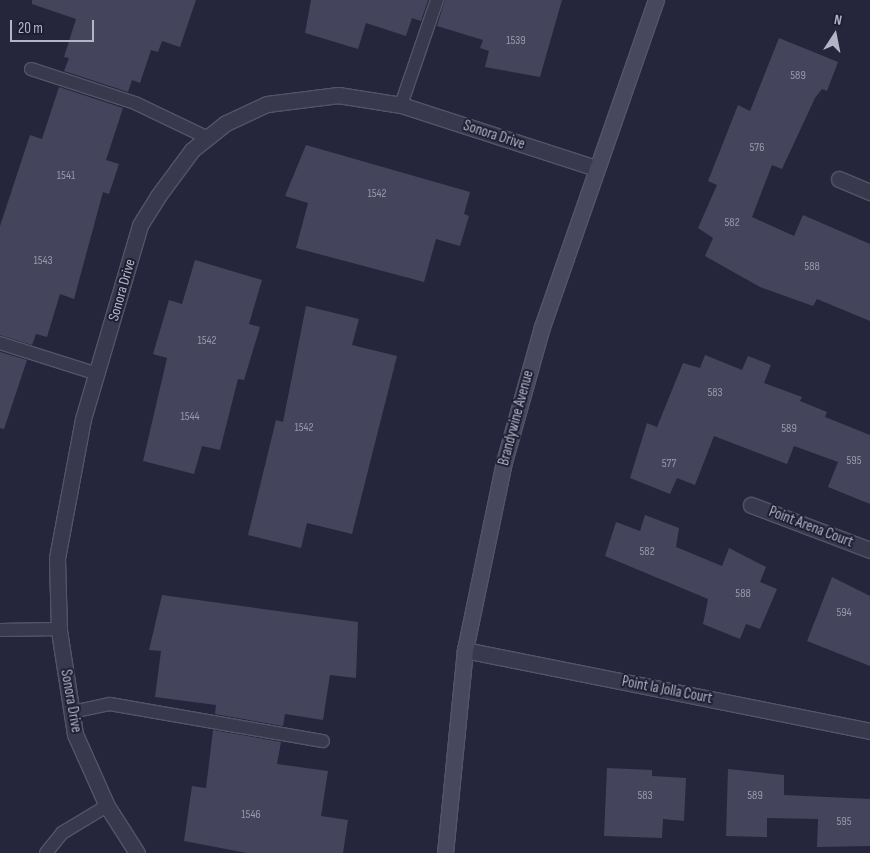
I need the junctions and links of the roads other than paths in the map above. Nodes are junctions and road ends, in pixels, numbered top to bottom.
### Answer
1 (437, 0) edge
2 (656, 0) edge
3 (31, 69) dead end
4 (402, 104) junction
5 (208, 138) junction
6 (596, 168) junction
7 (839, 179) dead end
8 (870, 192) edge
9 (0, 343) edge
10 (98, 374) junction
11 (751, 504) dead end
12 (870, 550) edge
13 (59, 629) junction
14 (0, 630) edge
15 (465, 650) junction
16 (72, 712) junction
17 (870, 731) edge
18 (323, 742) dead end
19 (107, 806) junction
20 (46, 853) edge
21 (137, 853) edge
22 (445, 853) edge

1 - 4 lane
2 - 6 street, Brandywine Avenue
3 - 5 lane
4 - 5 street, Sonora Drive
4 - 6 street, Sonora Drive
5 - 10 street, Sonora Drive
6 - 15 street, Brandywine Avenue
7 - 8 street
9 - 10 lane
10 - 13 street, Sonora Drive
11 - 12 street, Point Arena Court
13 - 14 lane
13 - 16 street, Sonora Drive
15 - 17 street, Point la Jolla Court
15 - 22 street, Brandywine Avenue
16 - 18 lane
16 - 19 street, Sonora Drive
19 - 20 lane
19 - 21 street, Sonora Drive

